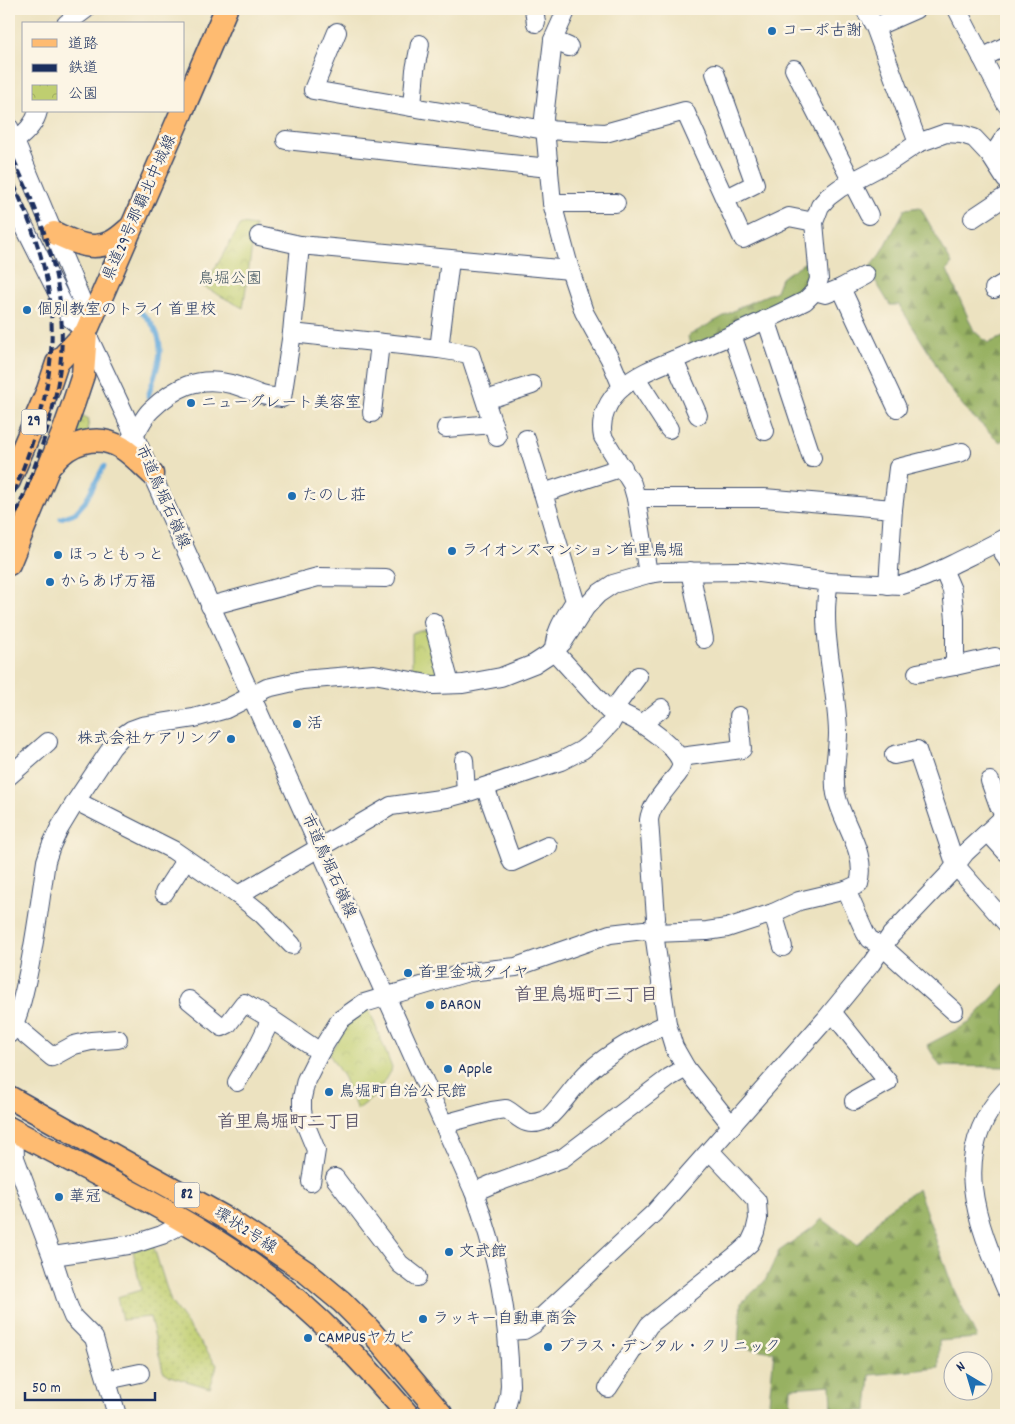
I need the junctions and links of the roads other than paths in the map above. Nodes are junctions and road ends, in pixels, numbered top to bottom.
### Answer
1 (83, 9) edge
2 (226, 9) edge
3 (567, 9) edge
4 (865, 9) edge
5 (916, 9) edge
6 (957, 9) edge
7 (68, 22) edge
8 (875, 27) junction
9 (337, 32) dead end
10 (553, 40) junction
11 (420, 44) dead end
12 (1006, 46) edge
13 (569, 48) dead end
14 (982, 58) junction
15 (794, 69) dead end
16 (715, 73) dead end
17 (1004, 95) edge
18 (185, 105) edge
19 (412, 107) junction
20 (38, 112) edge
21 (182, 112) edge
22 (545, 130) junction
23 (12, 134) edge
24 (1006, 134) edge
25 (286, 140) dead end
26 (918, 143) junction
27 (990, 156) junction
28 (549, 168) junction
29 (1006, 180) edge
30 (852, 182) junction
31 (1006, 196) edge
32 (725, 199) junction
33 (10, 201) edge
34 (616, 203) dead end
35 (552, 204) junction
36 (868, 215) dead end
37 (973, 218) dead end
38 (814, 222) junction
39 (131, 227) junction
40 (54, 233) junction
41 (259, 236) dead end
42 (300, 245) junction
43 (450, 260) junction
44 (570, 270) junction
45 (866, 275) dead end
46 (841, 288) junction
47 (815, 291) junction
48 (766, 319) junction
49 (86, 332) junction
50 (292, 333) junction
51 (732, 335) junction
52 (380, 342) junction
53 (438, 349) junction
54 (674, 360) junction
55 (629, 383) junction
56 (532, 385) dead end
57 (486, 400) junction
58 (897, 408) dead end
59 (372, 413) dead end
60 (698, 415) dead end
61 (446, 428) dead end
62 (669, 429) dead end
63 (765, 431) dead end
64 (526, 439) dead end
65 (128, 442) junction
66 (962, 452) dead end
67 (812, 458) dead end
68 (623, 467) junction
69 (46, 472) junction
70 (152, 474) joint
71 (9, 481) edge
72 (543, 493) junction
73 (636, 498) junction
74 (893, 509) junction
75 (1002, 540) edge
76 (1006, 558) edge
77 (9, 564) edge
78 (943, 569) junction
79 (690, 571) junction
80 (648, 574) junction
81 (386, 578) dead end
82 (829, 582) junction
83 (888, 585) junction
84 (210, 606) junction
85 (433, 622) dead end
86 (704, 639) dead end
87 (554, 652) junction
88 (995, 658) dead end
89 (956, 666) junction
90 (917, 673) dead end
91 (638, 676) dead end
92 (450, 684) junction
93 (251, 696) junction
94 (662, 708) dead end
95 (616, 714) junction
96 (739, 716) dead end
97 (642, 724) junction
98 (48, 742) dead end
99 (894, 755) dead end
100 (680, 757) junction
101 (464, 760) dead end
102 (9, 776) edge
103 (990, 781) dead end
104 (486, 787) junction
105 (466, 793) junction
106 (76, 801) junction
107 (1006, 815) edge
108 (988, 832) junction
109 (548, 846) dead end
110 (320, 848) junction
111 (1006, 852) edge
112 (186, 859) junction
113 (956, 866) junction
114 (846, 890) junction
115 (164, 893) dead end
116 (238, 895) junction
117 (773, 913) junction
118 (1006, 923) edge
119 (654, 933) junction
120 (292, 945) dead end
121 (783, 947) dead end
122 (883, 947) junction
123 (386, 996) junction
124 (189, 1000) dead end
125 (954, 1011) dead end
126 (832, 1012) junction
127 (271, 1020) junction
128 (667, 1024) junction
129 (12, 1029) edge
130 (118, 1039) dead end
131 (320, 1052) junction
132 (686, 1068) junction
133 (237, 1082) dead end
134 (1006, 1090) edge
135 (9, 1097) edge
136 (854, 1101) dead end
137 (444, 1124) junction
138 (732, 1126) junction
139 (11, 1129) edge
140 (710, 1151) junction
141 (335, 1178) dead end
142 (311, 1182) dead end
143 (474, 1192) junction
144 (186, 1222) junction
145 (53, 1259) junction
146 (417, 1277) dead end
147 (1006, 1289) edge
148 (508, 1331) junction
149 (140, 1373) dead end
150 (107, 1380) junction
151 (608, 1388) dead end
152 (117, 1415) edge
153 (408, 1415) edge
154 (442, 1415) edge
155 (504, 1415) edge

1 - 7 street
2 - 18 main road
3 - 10 street
4 - 8 street
5 - 8 street
6 - 14 street
8 - 26 street
9 - 19 street
10 - 13 street
10 - 22 street
11 - 19 street
12 - 14 street
14 - 17 street
15 - 30 street
16 - 32 street
19 - 22 street
20 - 23 street
21 - 39 main road, 県道29号那覇北中城線 / 29
22 - 28 street
22 - 32 street
23 - 40 street, 市道鳥堀石嶺線
24 - 27 street
25 - 28 street
26 - 27 street
26 - 30 street
27 - 29 street
28 - 35 street
30 - 36 street
30 - 38 street
31 - 37 street
32 - 38 street
33 - 49 street, 市道鳥堀石嶺線
34 - 35 street
35 - 44 street
38 - 47 street
39 - 40 main road
39 - 49 main road, 県道29号那覇北中城線 / 29
40 - 49 street, 市道鳥堀石嶺線
41 - 42 street
42 - 43 street
42 - 50 street
43 - 44 street
43 - 53 street
44 - 55 street
45 - 46 street
46 - 47 street
46 - 58 street
47 - 48 street
48 - 51 street
48 - 67 street
49 - 65 street, 市道鳥堀石嶺線
49 - 69 main road, 県道29号那覇北中城線 / 29
49 - 71 main road, 県道29号那覇北中城線 / 29
50 - 52 street
50 - 65 street
51 - 54 street
51 - 63 street
52 - 53 street
52 - 59 street
53 - 57 street
54 - 55 street
54 - 60 street
55 - 62 street
55 - 68 street
56 - 57 street
57 - 61 street
64 - 72 street
65 - 69 main road
65 - 70 main road
66 - 74 street
68 - 72 street
68 - 73 street
69 - 77 main road, 県道29号那覇北中城線 / 29
70 - 84 street, 市道鳥堀石嶺線
72 - 87 street
73 - 74 street
73 - 80 street
74 - 83 street
75 - 76 street
75 - 78 street
78 - 83 street
78 - 89 street
79 - 80 street
79 - 82 street
79 - 86 street
80 - 87 street
81 - 84 street
82 - 83 street
82 - 114 street
84 - 93 street, 市道鳥堀石嶺線
85 - 92 street
87 - 92 street
87 - 95 street
88 - 89 street
89 - 90 street
91 - 95 street
92 - 93 street
93 - 106 street
93 - 110 street, 市道鳥堀石嶺線
94 - 97 street
95 - 97 street
95 - 104 street
96 - 100 street
97 - 100 street
98 - 102 street
99 - 113 street
100 - 119 street
101 - 105 street
103 - 107 street
104 - 105 street
104 - 109 street
105 - 110 street
106 - 112 street
106 - 129 street
107 - 108 street
108 - 111 street
108 - 113 street
110 - 116 street
110 - 123 street, 市道鳥堀石嶺線
112 - 115 street
112 - 116 street
113 - 118 street
113 - 122 street
114 - 117 street
114 - 122 street
116 - 120 street
117 - 119 street
117 - 121 street
119 - 123 street
119 - 128 street
122 - 125 street
122 - 126 street
123 - 131 street
123 - 137 street, 市道鳥堀石嶺線
124 - 127 street
126 - 136 street
126 - 138 street
127 - 131 street
127 - 133 street
128 - 132 street
128 - 137 street
129 - 130 street
131 - 142 street
132 - 138 street
132 - 143 street
134 - 147 street
135 - 154 main road, 環状2号線 / 82
137 - 143 street, 市道鳥堀石嶺線
138 - 140 street
139 - 144 main road, 環状2号線 / 82
139 - 145 street
140 - 148 street
140 - 151 street
141 - 146 street
143 - 148 street, 市道鳥堀石嶺線
144 - 145 street
144 - 153 main road, 環状2号線 / 82
145 - 150 street
148 - 155 street, 市道鳥堀石嶺線
149 - 150 street
150 - 152 street

